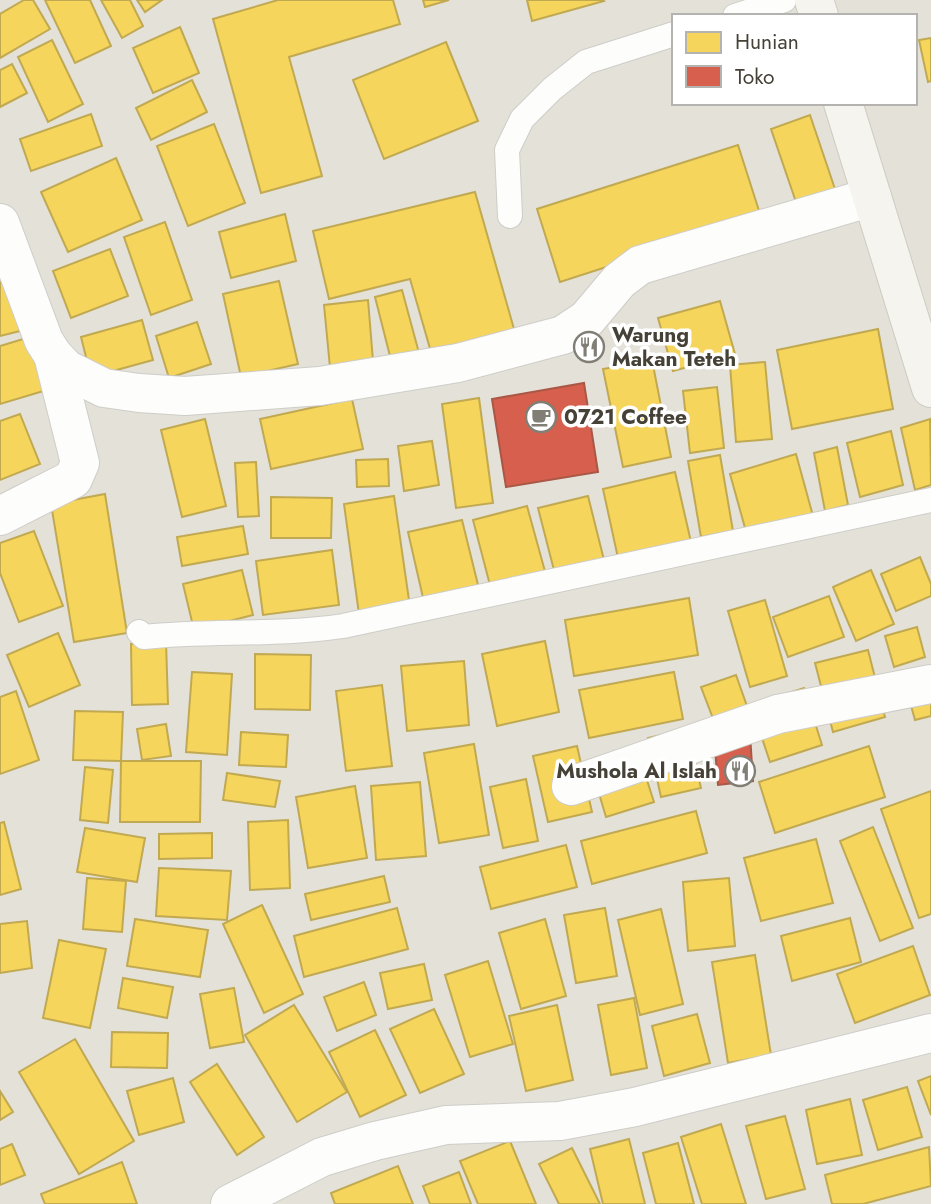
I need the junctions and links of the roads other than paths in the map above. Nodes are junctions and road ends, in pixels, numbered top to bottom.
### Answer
1 (783, 0) edge
2 (750, 14) edge
3 (672, 35) edge
4 (844, 105) edge
5 (872, 197) junction
6 (510, 216) dead end
7 (0, 223) edge
8 (53, 355) junction
9 (931, 388) edge
10 (931, 500) edge
11 (0, 516) edge
12 (139, 632) dead end
13 (931, 684) edge
14 (571, 786) dead end
15 (931, 1033) edge
16 (230, 1204) edge

1 - 2 lane
3 - 6 lane
4 - 5 street
5 - 8 street
5 - 9 street
7 - 8 street
8 - 11 street
10 - 12 lane
13 - 14 street
15 - 16 street

